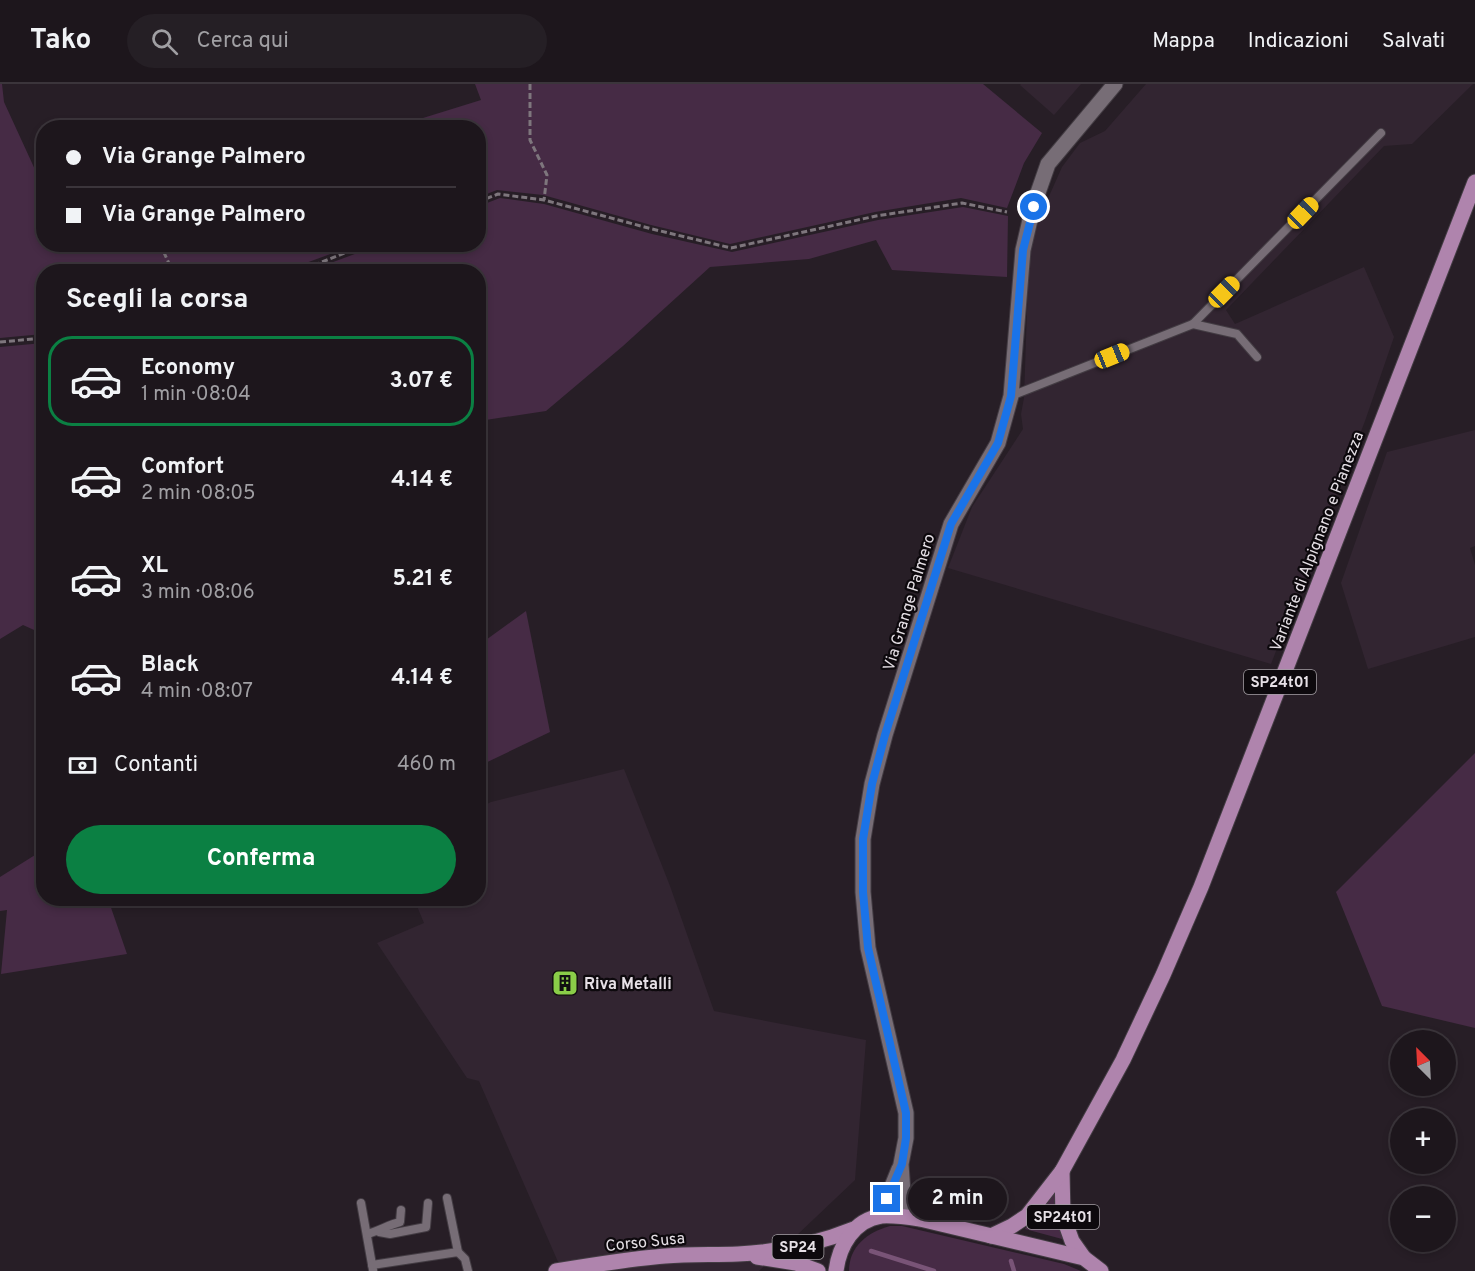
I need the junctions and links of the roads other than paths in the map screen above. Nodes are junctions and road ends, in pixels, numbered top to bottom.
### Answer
1 (1115, 84) edge
2 (1381, 134) dead end
3 (1475, 182) edge
4 (1193, 324) junction
5 (1257, 357) dead end
6 (1011, 396) junction
7 (902, 1164) junction
8 (1062, 1171) junction
9 (447, 1198) dead end
10 (361, 1203) dead end
11 (428, 1203) dead end
12 (401, 1210) dead end
13 (880, 1216) junction
14 (920, 1219) junction
15 (854, 1229) junction
16 (379, 1232) junction
17 (367, 1234) junction
18 (991, 1236) junction
19 (458, 1252) junction
20 (739, 1254) junction
21 (1084, 1258) junction
22 (373, 1268) edge
23 (468, 1271) edge
24 (556, 1271) edge
25 (818, 1271) edge
26 (836, 1271) edge
27 (1101, 1271) edge

1 - 6 street, Via Grange Palmero
2 - 4 lane
3 - 8 main road, Variante di Alpignano e Pianezza / SP24t01
4 - 5 lane
4 - 6 lane
6 - 7 street, Via Grange Palmero
7 - 13 street, Via Grange Palmero
7 - 14 street, Via Grange Palmero
8 - 18 main road, Variante di Alpignano e Pianezza / SP24t01
8 - 21 main road, SP24t01
9 - 19 lane
10 - 17 lane
11 - 16 lane
12 - 16 lane
13 - 14 main road, SP24
13 - 15 main road, SP24
14 - 18 main road, SP24
15 - 20 main road, Corso Susa / SP24
15 - 26 main road, SP24
16 - 17 lane
17 - 22 lane
18 - 21 main road, SP24
19 - 22 lane
19 - 23 lane
20 - 24 main road, Corso Susa / SP24
20 - 25 main road, Corso Susa / SP24
21 - 27 main road, SP24

